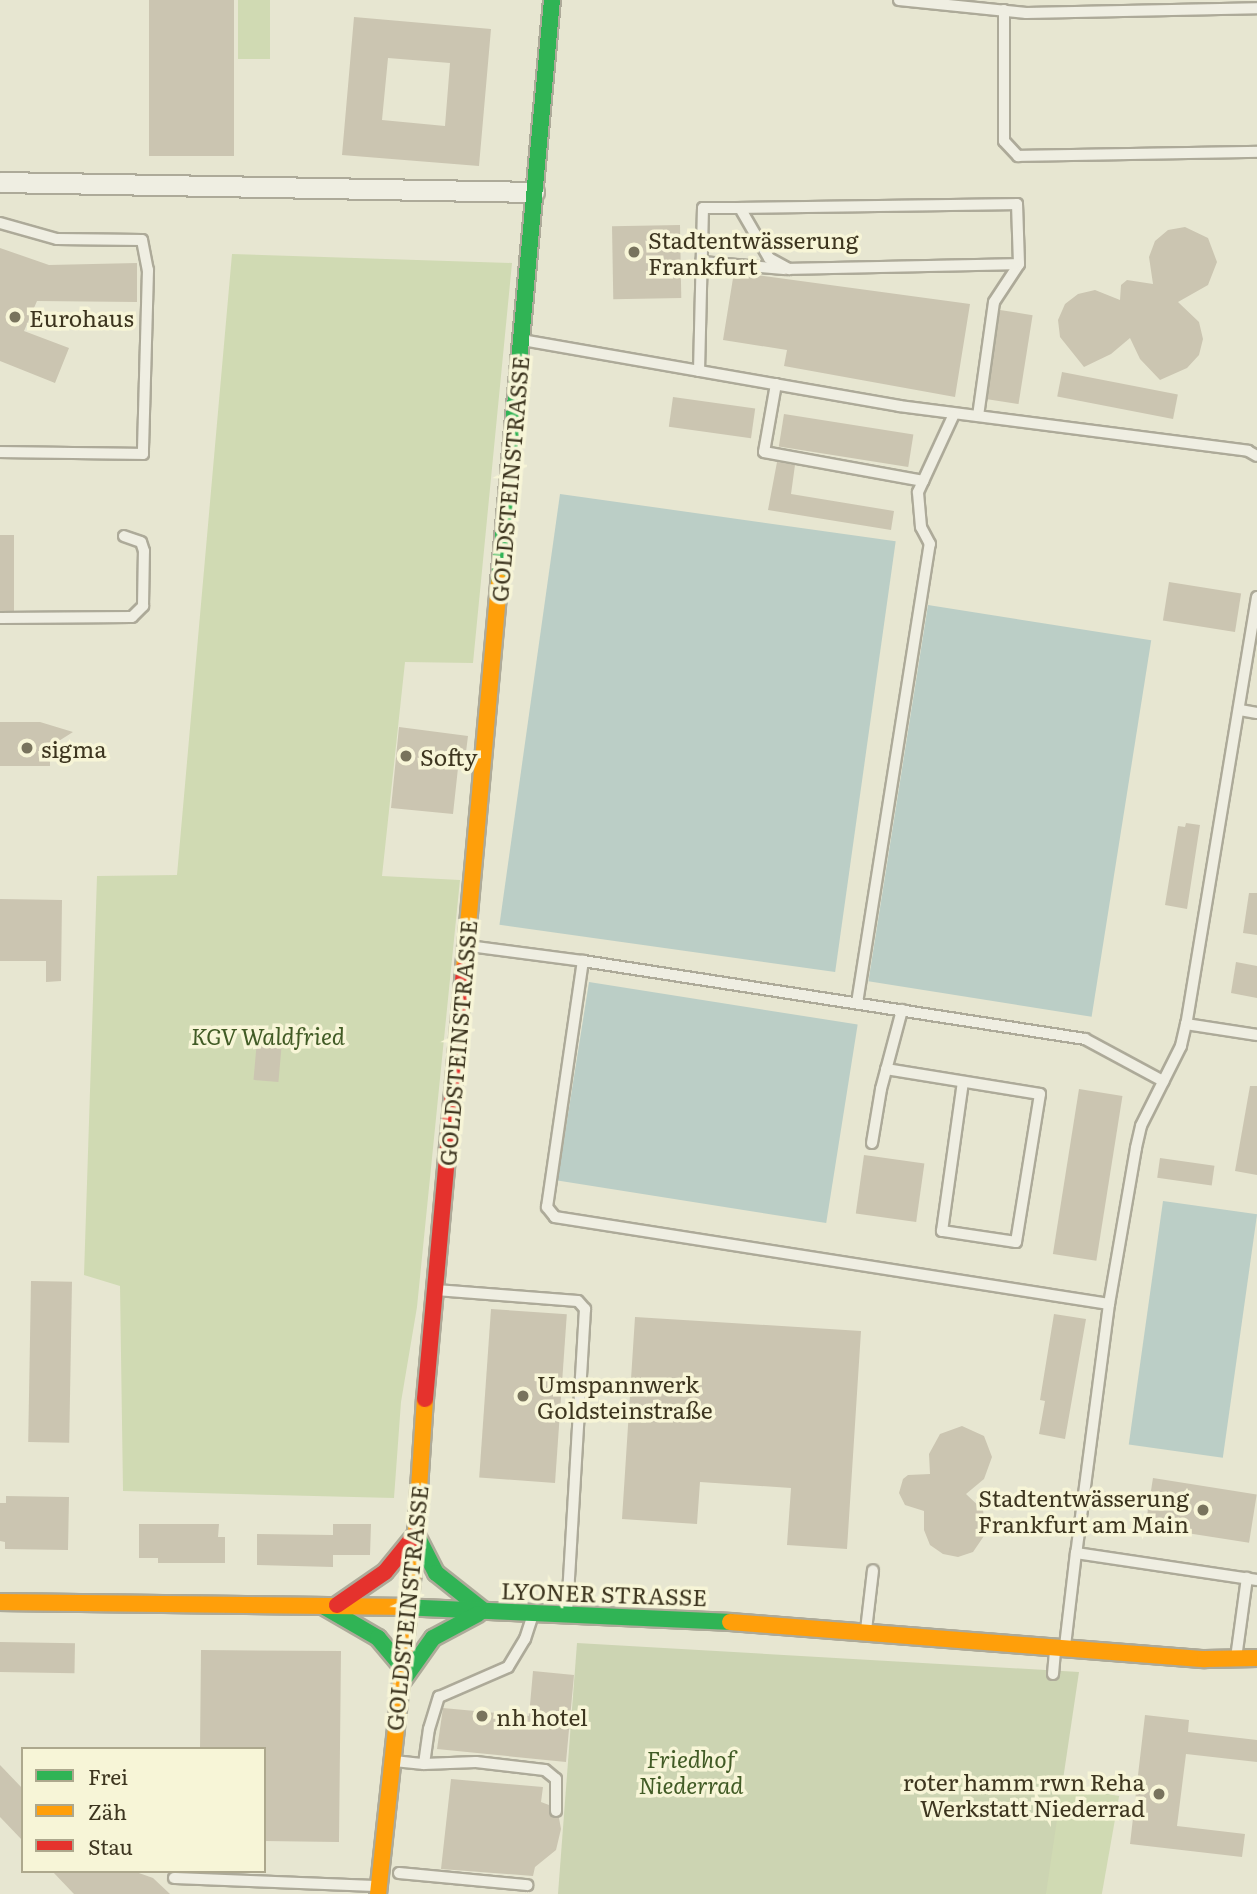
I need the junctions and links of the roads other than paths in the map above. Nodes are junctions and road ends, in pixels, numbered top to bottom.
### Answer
1 (552, 0) edge
2 (899, 0) edge
3 (992, 5) edge
4 (1257, 8) edge
5 (1004, 10) junction
6 (1257, 152) edge
7 (0, 182) edge
8 (534, 192) junction
9 (740, 208) junction
10 (0, 223) edge
11 (702, 262) junction
12 (1018, 264) junction
13 (789, 269) junction
14 (522, 340) junction
15 (699, 371) junction
16 (776, 384) junction
17 (954, 414) junction
18 (978, 416) junction
19 (0, 452) edge
20 (1257, 456) edge
21 (923, 481) junction
22 (124, 536) dead end
23 (1257, 597) edge
24 (0, 618) edge
25 (1252, 668) edge
26 (1240, 710) junction
27 (1257, 713) edge
28 (465, 946) junction
29 (583, 961) junction
30 (857, 1003) junction
31 (902, 1010) junction
32 (1186, 1024) junction
33 (1257, 1035) edge
34 (886, 1069) junction
35 (1163, 1081) junction
36 (962, 1082) junction
37 (872, 1143) dead end
38 (435, 1290) junction
39 (1109, 1304) junction
40 (416, 1534) junction
41 (1076, 1553) junction
42 (873, 1570) dead end
43 (1252, 1579) edge
44 (0, 1602) edge
45 (329, 1605) junction
46 (409, 1607) junction
47 (484, 1611) junction
48 (534, 1613) junction
49 (567, 1615) junction
50 (866, 1630) junction
51 (1060, 1645) junction
52 (1236, 1658) junction
53 (1257, 1658) edge
54 (1205, 1659) junction
55 (401, 1665) junction
56 (1257, 1671) edge
57 (1053, 1674) dead end
58 (398, 1688) junction
59 (390, 1761) junction
60 (424, 1764) junction
61 (556, 1811) dead end
62 (398, 1873) dead end
63 (174, 1878) dead end
64 (527, 1885) dead end
65 (378, 1890) edge

1 - 8 street, GOLDSTEINSTRASSE
2 - 3 lane
3 - 5 lane
4 - 5 lane
5 - 6 lane
7 - 8 street
8 - 14 street, GOLDSTEINSTRASSE
9 - 11 lane
9 - 12 lane
9 - 13 lane
10 - 19 lane
11 - 13 lane
11 - 15 lane
12 - 13 lane
12 - 18 lane
14 - 15 lane
14 - 28 street, GOLDSTEINSTRASSE
15 - 16 lane
16 - 17 lane
16 - 21 lane
17 - 18 lane
17 - 21 lane
18 - 20 lane
21 - 30 lane
22 - 24 lane
23 - 25 lane
25 - 26 lane
26 - 27 lane
26 - 32 lane
28 - 29 lane
28 - 38 street, GOLDSTEINSTRASSE
29 - 30 lane
29 - 39 lane
30 - 31 lane
31 - 34 lane
31 - 35 lane
32 - 33 lane
32 - 35 lane
34 - 36 lane
34 - 37 lane
35 - 39 lane
36 - 36 lane
38 - 40 street, GOLDSTEINSTRASSE
38 - 49 lane
39 - 41 lane
40 - 45 street
40 - 46 street, GOLDSTEINSTRASSE
40 - 47 street
41 - 43 lane
41 - 51 lane
42 - 50 lane
43 - 52 lane
44 - 45 street, LYONER STRASSE
45 - 46 street, LYONER STRASSE
45 - 55 street
46 - 47 street, LYONER STRASSE
46 - 55 street, GOLDSTEINSTRASSE
47 - 48 street, LYONER STRASSE
47 - 58 street
48 - 49 street, LYONER STRASSE
48 - 60 lane
49 - 50 street, LYONER STRASSE
50 - 51 street, LYONER STRASSE
51 - 54 street, LYONER STRASSE
51 - 57 lane
52 - 53 street, LYONER STRASSE
52 - 54 street, LYONER STRASSE
54 - 56 street, LYONER STRASSE
55 - 58 street, GOLDSTEINSTRASSE
58 - 59 street, GOLDSTEINSTRASSE
59 - 60 lane
59 - 65 street, GOLDSTEINSTRASSE
60 - 61 lane
62 - 64 lane
63 - 65 lane

